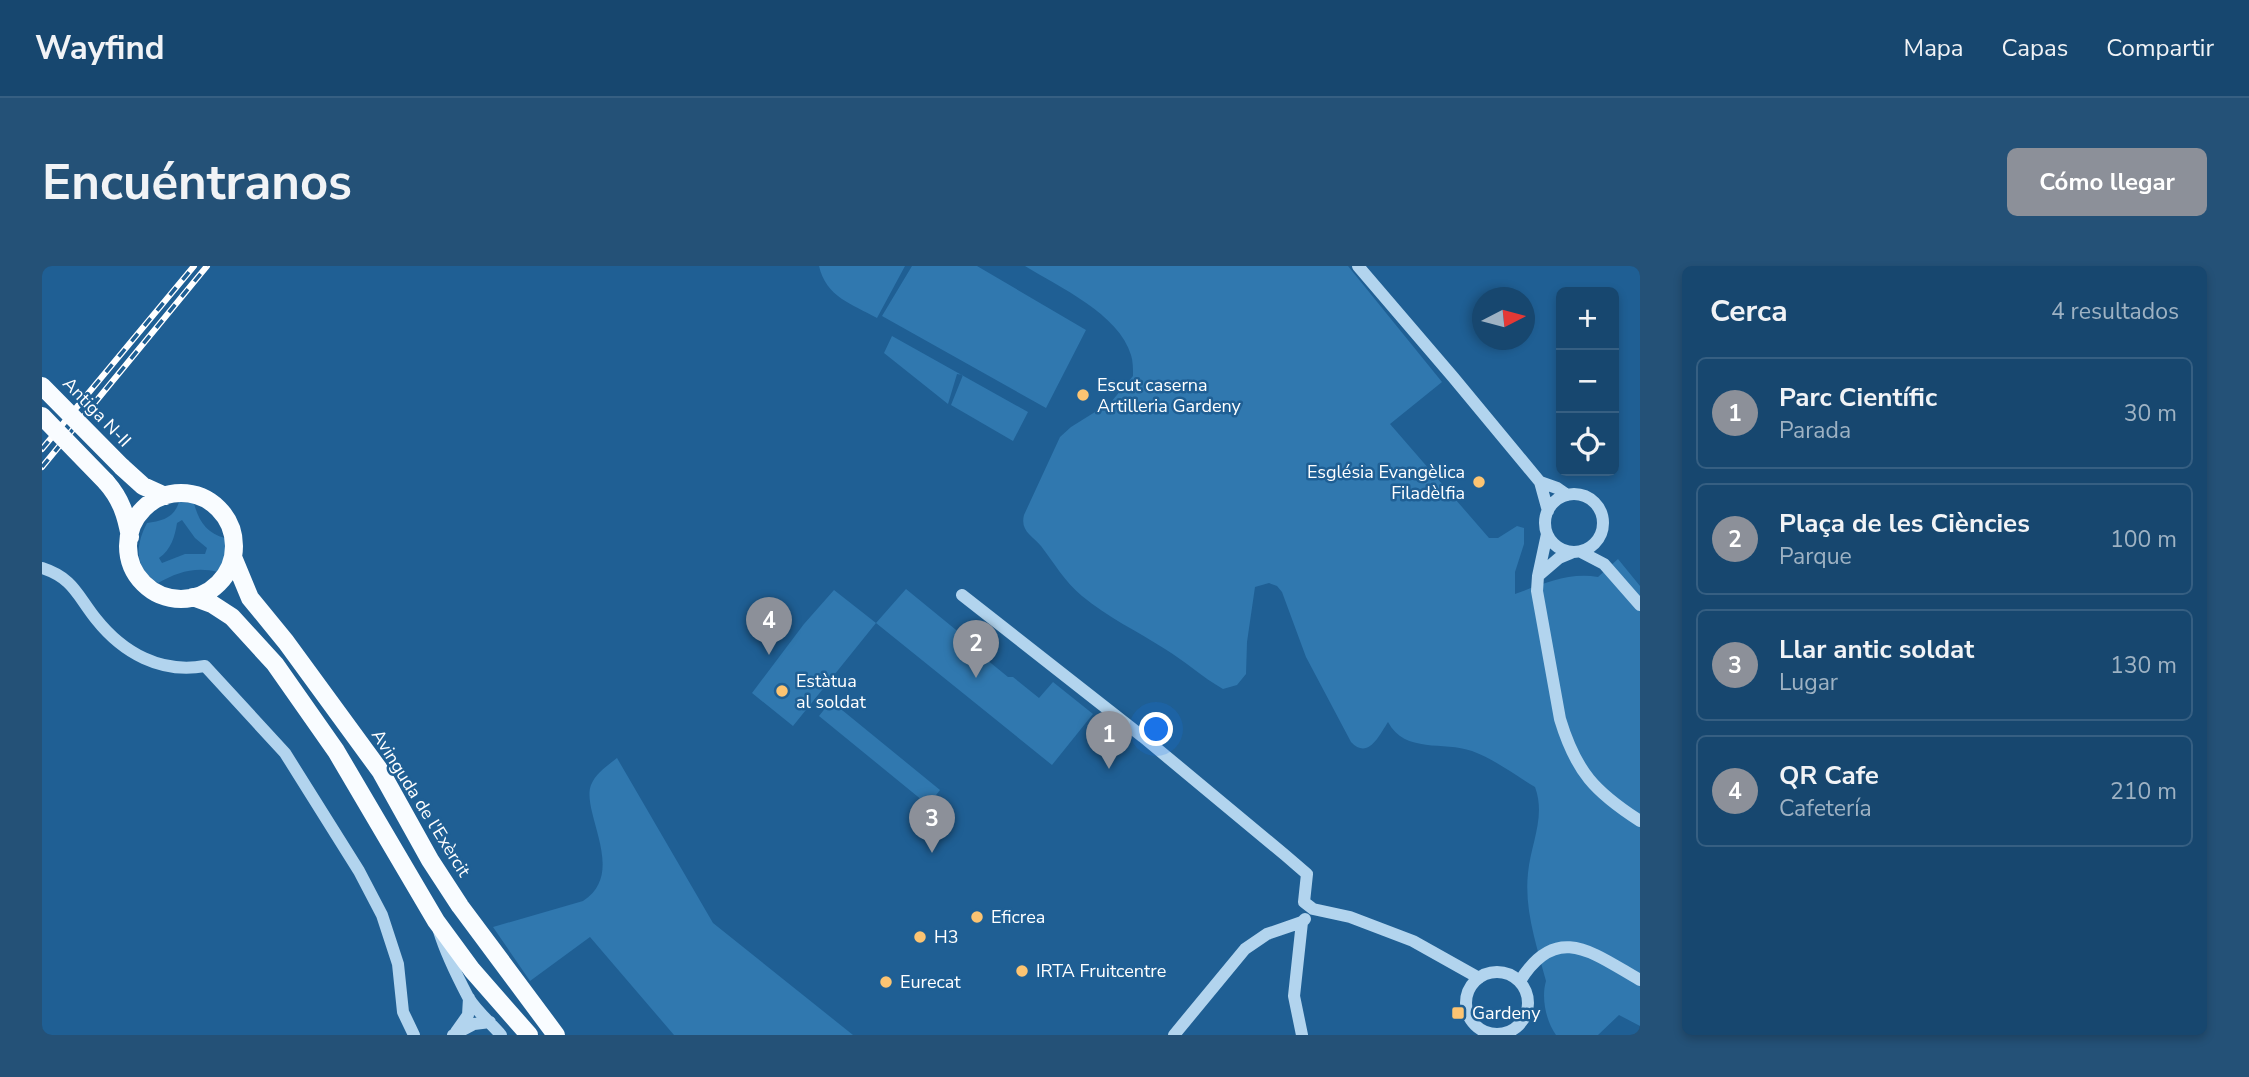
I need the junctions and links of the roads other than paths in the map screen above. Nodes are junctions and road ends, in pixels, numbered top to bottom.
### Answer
1 (1358, 266) edge
2 (42, 386) edge
3 (42, 416) edge
4 (1540, 482) junction
5 (1567, 495) junction
6 (165, 496) junction
7 (1548, 511) junction
8 (1547, 534) junction
9 (130, 537) junction
10 (1597, 542) junction
11 (1576, 553) junction
12 (233, 557) junction
13 (42, 568) edge
14 (1612, 571) junction
15 (1538, 576) junction
16 (962, 595) dead end
17 (193, 597) junction
18 (1640, 605) edge
19 (1640, 821) edge
20 (1309, 905) junction
21 (436, 921) junction
22 (1302, 922) junction
23 (1479, 978) junction
24 (1640, 980) edge
25 (1520, 981) junction
26 (469, 998) junction
27 (490, 1022) junction
28 (1477, 1032) edge
29 (1521, 1032) edge
30 (455, 1034) edge
31 (414, 1035) edge
32 (501, 1035) edge
33 (529, 1035) edge
34 (556, 1035) edge
35 (1174, 1035) edge
36 (1303, 1035) edge

1 - 4 street
2 - 6 main road, Antiga N-II, bridge
3 - 9 main road, bridge
4 - 5 street
4 - 7 street
5 - 7 street
5 - 10 street
6 - 9 main road
6 - 12 main road
7 - 8 street
8 - 11 street
8 - 15 street
9 - 17 main road
10 - 11 street
10 - 14 street
11 - 14 street
11 - 15 street
12 - 17 main road
12 - 34 main road, Avinguda de l'Exèrcit
13 - 31 street
14 - 18 street
15 - 19 street
16 - 20 street
17 - 21 main road
20 - 22 street
20 - 23 street
21 - 26 street
21 - 33 main road
22 - 35 street
22 - 36 street
23 - 25 street
23 - 28 street
24 - 25 street
25 - 29 street
26 - 27 street
26 - 30 street
27 - 30 street
27 - 32 street
28 - 29 street

